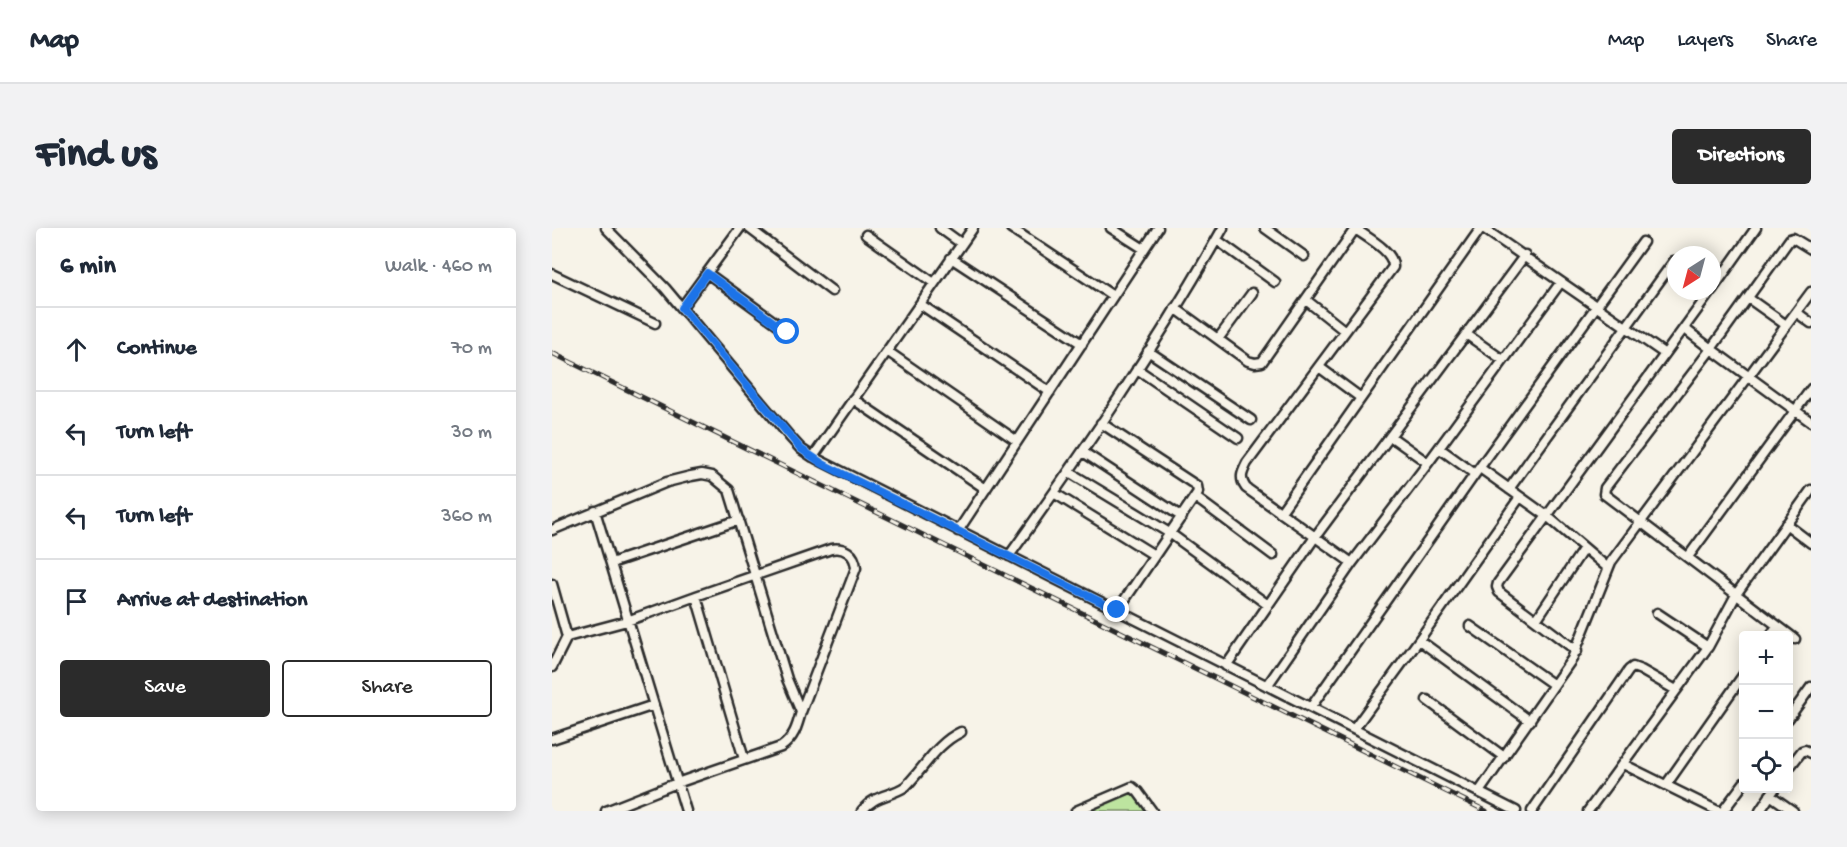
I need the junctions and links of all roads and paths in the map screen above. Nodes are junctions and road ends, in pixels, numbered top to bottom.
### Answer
1 (740, 228) edge
2 (749, 228) edge
3 (940, 228) edge
4 (973, 228) edge
5 (1011, 228) edge
6 (1112, 228) edge
7 (1158, 228) edge
8 (1223, 228) edge
9 (1265, 228) edge
10 (1355, 228) edge
11 (1482, 228) edge
12 (1756, 228) edge
13 (610, 229) edge
14 (866, 235) dead end
15 (1217, 240) junction
16 (1643, 242) dead end
17 (962, 244) junction
18 (1144, 249) junction
19 (1811, 249) edge
20 (1525, 255) junction
21 (1304, 256) dead end
22 (951, 258) junction
23 (1667, 271) edge
24 (707, 273) junction
25 (552, 274) edge
26 (1721, 277) edge
27 (1275, 282) dead end
28 (1561, 282) junction
29 (934, 283) junction
30 (832, 291) dead end
31 (1811, 292) edge
32 (1252, 293) dead end
33 (1113, 297) junction
34 (1748, 298) junction
35 (1306, 300) junction
36 (1705, 300) edge
37 (920, 304) junction
38 (1596, 306) junction
39 (682, 308) junction
40 (1175, 308) junction
41 (1796, 312) junction
42 (655, 323) dead end
43 (1811, 323) edge
44 (1786, 325) junction
45 (1627, 327) junction
46 (1685, 329) junction
47 (1345, 331) junction
48 (787, 332) dead end
49 (1466, 334) junction
50 (1218, 339) junction
51 (1082, 344) junction
52 (1711, 349) junction
53 (887, 351) junction
54 (1148, 351) junction
55 (1665, 354) junction
56 (1503, 360) junction
57 (1319, 367) junction
58 (1137, 369) junction
59 (1748, 376) junction
60 (1811, 389) edge
61 (1050, 392) junction
62 (1361, 398) junction
63 (853, 399) junction
64 (1796, 410) junction
65 (1251, 420) dead end
66 (1811, 422) edge
67 (1101, 423) junction
68 (1390, 436) junction
69 (1238, 438) dead end
70 (1017, 441) junction
71 (1439, 448) junction
72 (1083, 452) junction
73 (813, 457) junction
74 (1428, 463) junction
75 (1478, 471) junction
76 (1069, 472) junction
77 (986, 489) junction
78 (1509, 489) junction
79 (1054, 494) junction
80 (1810, 494) edge
81 (1195, 497) junction
82 (1520, 497) junction
83 (595, 511) junction
84 (1281, 513) junction
85 (1547, 516) junction
86 (1182, 517) junction
87 (739, 520) junction
88 (1641, 521) junction
89 (1786, 524) junction
90 (552, 530) edge
91 (958, 531) junction
92 (1171, 534) junction
93 (1315, 537) junction
94 (1811, 543) edge
95 (1584, 548) junction
96 (1154, 555) junction
97 (1273, 555) dead end
98 (1009, 556) junction
99 (1688, 557) junction
100 (611, 562) junction
101 (1352, 563) junction
102 (1608, 568) junction
103 (754, 576) junction
104 (552, 584) edge
105 (1737, 594) junction
106 (696, 596) junction
107 (1268, 605) junction
108 (1117, 610) junction
109 (1657, 612) dead end
110 (1536, 620) junction
111 (627, 621) junction
112 (1470, 626) dead end
113 (1778, 626) junction
114 (1774, 631) edge
115 (567, 638) junction
116 (1795, 639) dead end
117 (1419, 640) junction
118 (1707, 647) junction
119 (1577, 651) junction
120 (1226, 666) junction
121 (552, 667) edge
122 (1739, 680) edge
123 (1554, 685) junction
124 (1267, 686) junction
125 (1811, 687) edge
126 (1676, 690) junction
127 (1427, 700) dead end
128 (654, 705) junction
129 (1311, 707) junction
130 (801, 712) junction
131 (1793, 712) edge
132 (1530, 721) junction
133 (1354, 729) junction
134 (961, 732) dead end
135 (552, 739) edge
136 (1811, 753) edge
137 (1504, 757) junction
138 (744, 759) junction
139 (1793, 763) edge
140 (1623, 764) junction
141 (677, 783) junction
142 (1666, 786) junction
143 (1739, 789) edge
144 (1479, 792) junction
145 (1772, 793) edge
146 (1774, 793) edge
147 (1591, 810) edge
148 (606, 811) edge
149 (686, 811) edge
150 (862, 811) edge
151 (1076, 811) edge
152 (1152, 811) edge
153 (1516, 811) edge
154 (1532, 811) edge
155 (1718, 811) edge
156 (1723, 811) edge
157 (1760, 811) edge
158 (1793, 811) edge

1 - 24 street
2 - 30 street
3 - 17 street
4 - 17 street
5 - 33 street
6 - 18 street
7 - 18 street
8 - 15 street
9 - 21 street
10 - 35 street
10 - 47 street
11 - 20 street
11 - 62 street
12 - 26 street
13 - 39 street
14 - 29 street
15 - 27 street
15 - 40 street
16 - 38 street
17 - 22 street
18 - 33 street
19 - 34 street
20 - 28 street
20 - 49 street
22 - 29 street
22 - 51 street
23 - 45 street
24 - 39 street
24 - 48 street
25 - 42 street
28 - 38 street
28 - 56 street
29 - 37 street
31 - 41 street
32 - 50 street
33 - 51 street
34 - 44 street
34 - 52 street
35 - 47 street
35 - 50 street
36 - 46 street
37 - 53 street
37 - 61 street
38 - 45 street
38 - 75 street
39 - 73 street
40 - 50 street
40 - 54 street
41 - 43 street
41 - 44 street
44 - 59 street
45 - 55 street
45 - 78 street
46 - 52 street
46 - 55 street
47 - 57 street
49 - 56 street
49 - 68 street
51 - 61 street
52 - 59 street
52 - 88 street
53 - 63 street
53 - 70 street
54 - 58 street
54 - 65 street
55 - 85 street
56 - 71 street
57 - 62 street
57 - 84 street
58 - 67 street
58 - 69 street
59 - 64 street
59 - 88 street
60 - 64 street
61 - 70 street
62 - 84 street
63 - 73 street
63 - 77 street
64 - 66 street
64 - 99 street
67 - 72 street
67 - 81 street
68 - 74 street
68 - 93 street
70 - 77 street
71 - 74 street
71 - 75 street
72 - 76 street
72 - 86 street
73 - 91 street
74 - 101 street
75 - 78 street
75 - 129 street
76 - 79 street
76 - 92 street
77 - 91 street
78 - 82 street
79 - 96 street
79 - 98 street
80 - 89 street
81 - 86 street
81 - 97 street
82 - 85 street
82 - 117 street
83 - 87 street
83 - 90 street
83 - 100 street
84 - 93 street
85 - 95 street
85 - 110 street
86 - 92 street
87 - 100 street
87 - 103 street
88 - 99 street
88 - 102 street
89 - 94 street
89 - 105 street
91 - 98 street
92 - 96 street
92 - 107 street
93 - 101 street
93 - 107 street
95 - 102 street
95 - 110 street
96 - 108 street
98 - 108 street
99 - 105 street
100 - 111 street
101 - 124 street
102 - 119 street
103 - 106 street
103 - 130 street
103 - 130 street
104 - 115 street
105 - 113 street
105 - 118 street
106 - 111 street
106 - 138 street
107 - 120 street
108 - 120 street
109 - 118 street
110 - 119 street
111 - 115 street
111 - 128 street
112 - 123 street
113 - 114 street
113 - 116 street
115 - 121 street
117 - 132 street
117 - 133 street
118 - 126 street
119 - 123 street
120 - 124 street
122 - 142 street
123 - 132 street
124 - 129 street
125 - 131 street
126 - 140 street
126 - 154 street
127 - 137 street
128 - 135 street
128 - 141 street
129 - 133 street
130 - 138 street
132 - 137 street
133 - 144 street
134 - 150 street
136 - 139 street
137 - 144 street
138 - 141 street
140 - 142 street
140 - 147 street
141 - 148 street
141 - 149 street
142 - 155 street
143 - 156 street
144 - 153 street
145 - 157 street
146 - 158 street
151 - 152 street

